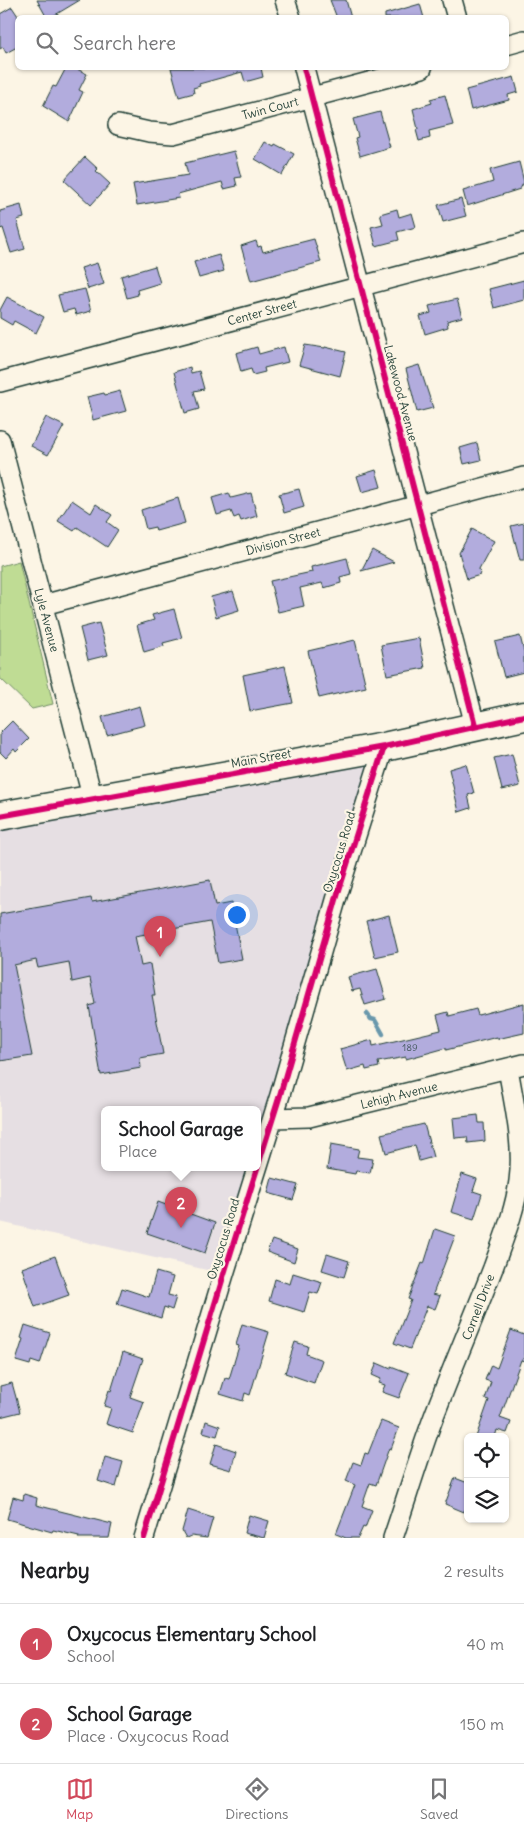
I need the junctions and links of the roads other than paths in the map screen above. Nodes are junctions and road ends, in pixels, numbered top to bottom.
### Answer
1 (285, 0) edge
2 (452, 0) edge
3 (290, 15) edge
4 (455, 15) edge
5 (524, 40) edge
6 (509, 44) edge
7 (305, 70) edge
8 (414, 70) edge
9 (312, 97) junction
10 (118, 125) dead end
11 (524, 242) edge
12 (362, 286) junction
13 (0, 382) edge
14 (0, 440) edge
15 (524, 477) edge
16 (419, 505) junction
17 (43, 605) junction
18 (524, 716) edge
19 (475, 725) junction
20 (384, 747) junction
21 (94, 800) junction
22 (0, 816) edge
23 (516, 1066) edge
24 (273, 1118) junction
25 (261, 1156) edge
26 (256, 1171) edge
27 (144, 1538) edge
28 (393, 1538) edge

1 - 3 street
2 - 4 street
5 - 6 street
7 - 9 street, Lakewood Avenue
8 - 9 street, Twin Court
9 - 10 street, Twin Court
9 - 12 street, Lakewood Avenue
11 - 12 street, Center Street
12 - 13 street, Center Street
12 - 16 street, Lakewood Avenue
14 - 17 street, Lyle Avenue
15 - 16 street, Division Street
16 - 17 street, Division Street
16 - 19 street, Lakewood Avenue
17 - 21 street, Lyle Avenue
18 - 19 highway, Main Street
19 - 20 highway, Main Street
20 - 21 highway, Main Street
20 - 24 street, Oxycocus Road
21 - 22 highway, Main Street
23 - 24 street, Lehigh Avenue
23 - 28 street, Cornell Drive
24 - 25 street, Oxycocus Road
26 - 27 street, Oxycocus Road

